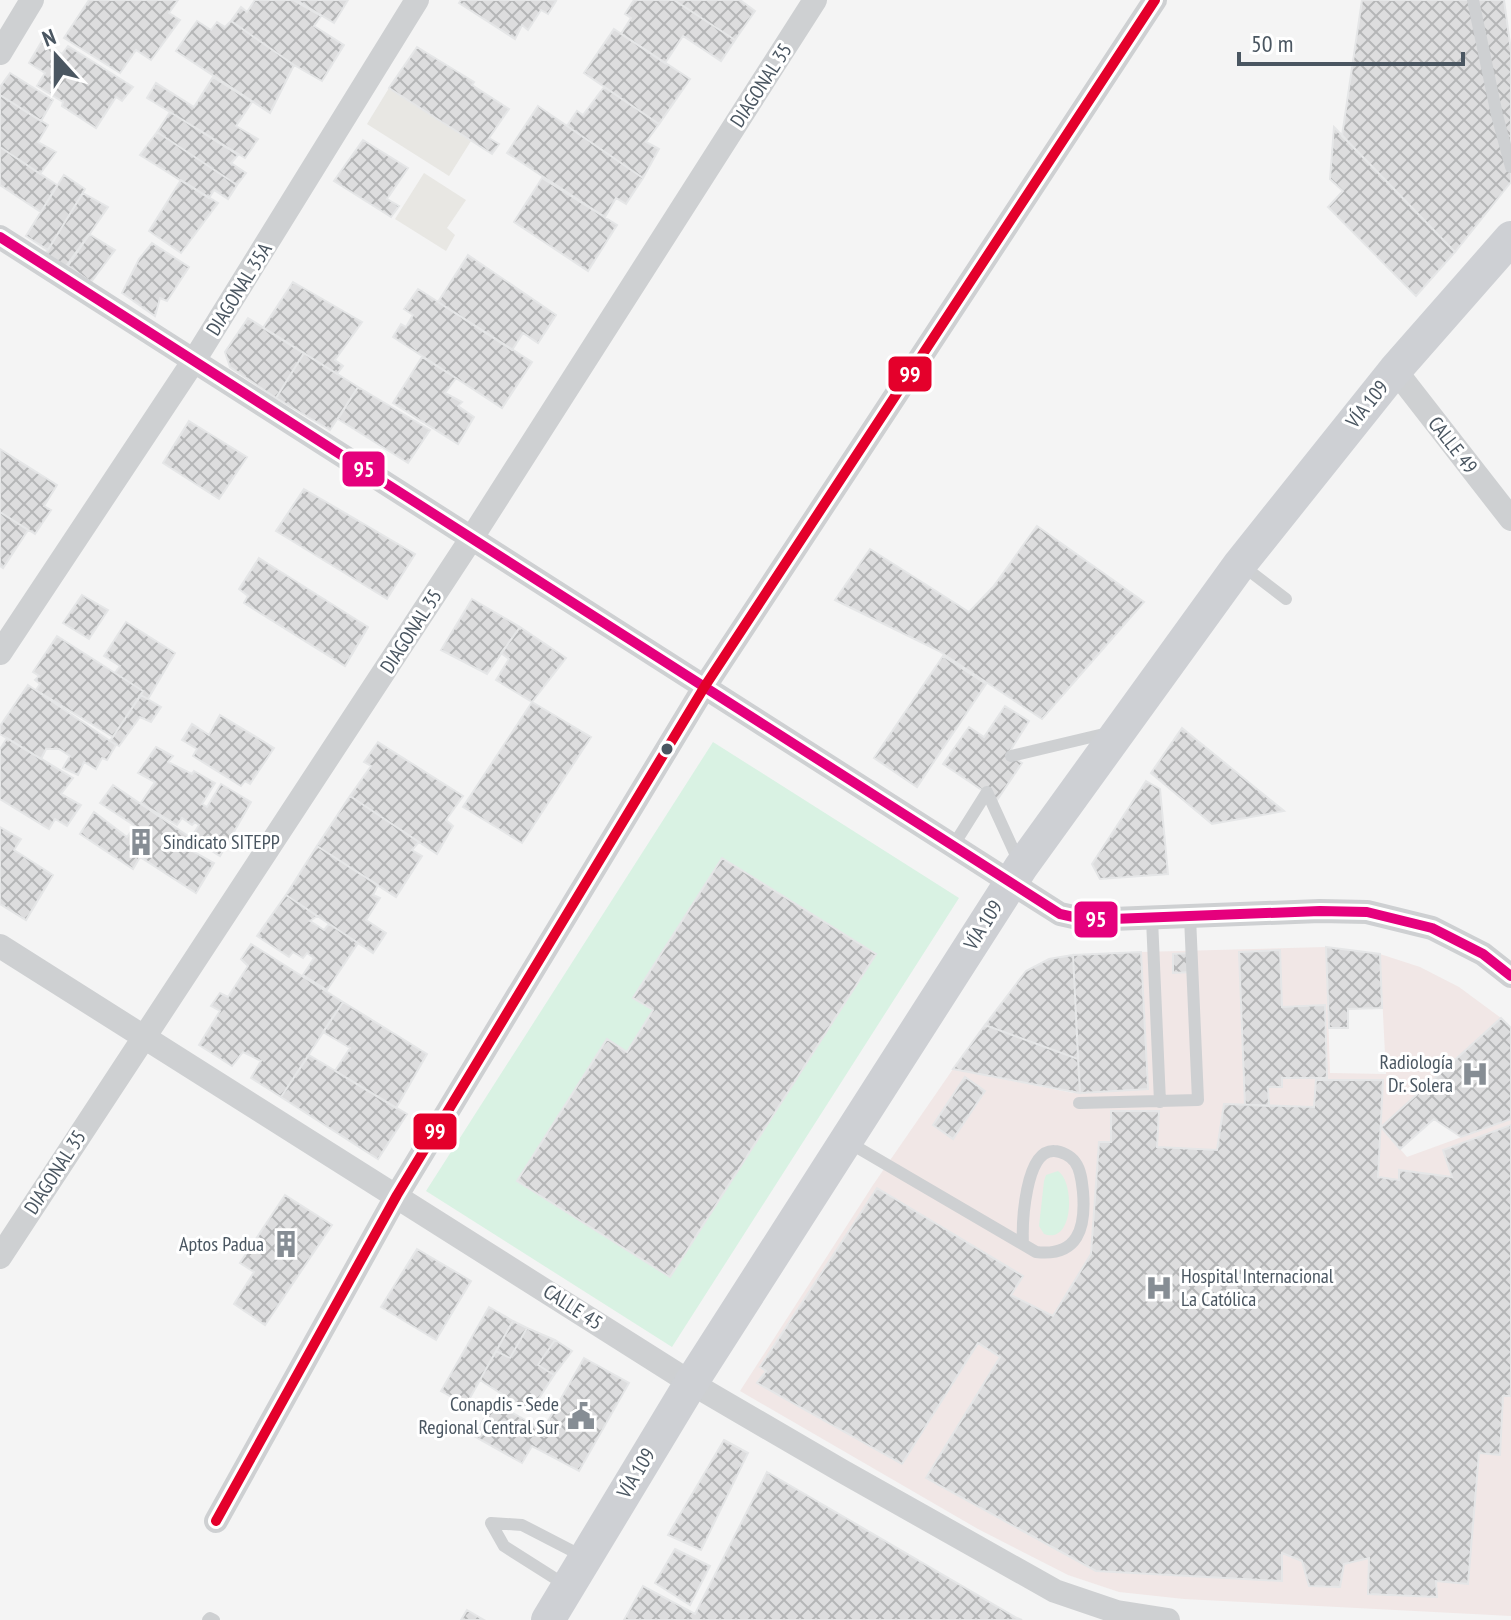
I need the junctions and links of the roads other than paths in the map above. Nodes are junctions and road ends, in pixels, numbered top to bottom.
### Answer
1 (32, 0) edge
2 (417, 0) edge
3 (815, 0) edge
4 (1155, 0) edge
5 (1473, 0) edge
6 (0, 53) edge
7 (1511, 167) edge
8 (0, 237) edge
9 (1511, 238) edge
10 (195, 359) junction
11 (1395, 370) junction
12 (1511, 519) edge
13 (471, 539) junction
14 (1240, 564) junction
15 (1286, 599) dead end
16 (0, 653) edge
17 (705, 686) junction
18 (1119, 730) junction
19 (1011, 756) dead end
20 (953, 846) junction
21 (1015, 875) junction
22 (1190, 917) junction
23 (1152, 919) junction
24 (0, 946) edge
25 (1511, 976) edge
26 (143, 1037) junction
27 (1160, 1102) junction
28 (1079, 1103) dead end
29 (847, 1142) junction
30 (397, 1195) junction
31 (1023, 1244) junction
32 (0, 1257) edge
33 (691, 1383) junction
34 (216, 1521) dead end
35 (576, 1572) junction
36 (548, 1620) edge
37 (1168, 1620) edge

1 - 6 street
2 - 10 street, DIAGONAL 35A
3 - 13 street, DIAGONAL 35
4 - 17 street
5 - 7 lane
8 - 10 street
9 - 11 main road, VÍA 109
10 - 13 street
10 - 16 street, DIAGONAL 35A
11 - 12 street, CALLE 49
11 - 14 main road, VÍA 109
13 - 17 street
13 - 26 street, DIAGONAL 35
14 - 15 lane
14 - 18 main road, VÍA 109
17 - 20 street
17 - 30 street
18 - 19 lane
18 - 21 main road, VÍA 109
20 - 21 street
20 - 21 lane
21 - 23 street
21 - 29 main road, VÍA 109
22 - 23 street
22 - 25 street
22 - 27 lane
23 - 27 lane
24 - 26 street, CALLE 45
26 - 30 street, CALLE 45
26 - 32 street, DIAGONAL 35
27 - 28 lane
29 - 31 lane
29 - 33 main road, VÍA 109
30 - 33 street, CALLE 45
30 - 34 street
31 - 31 lane
33 - 35 main road, VÍA 109
33 - 37 street, CALLE 45
35 - 35 lane
35 - 36 main road, VÍA 109

